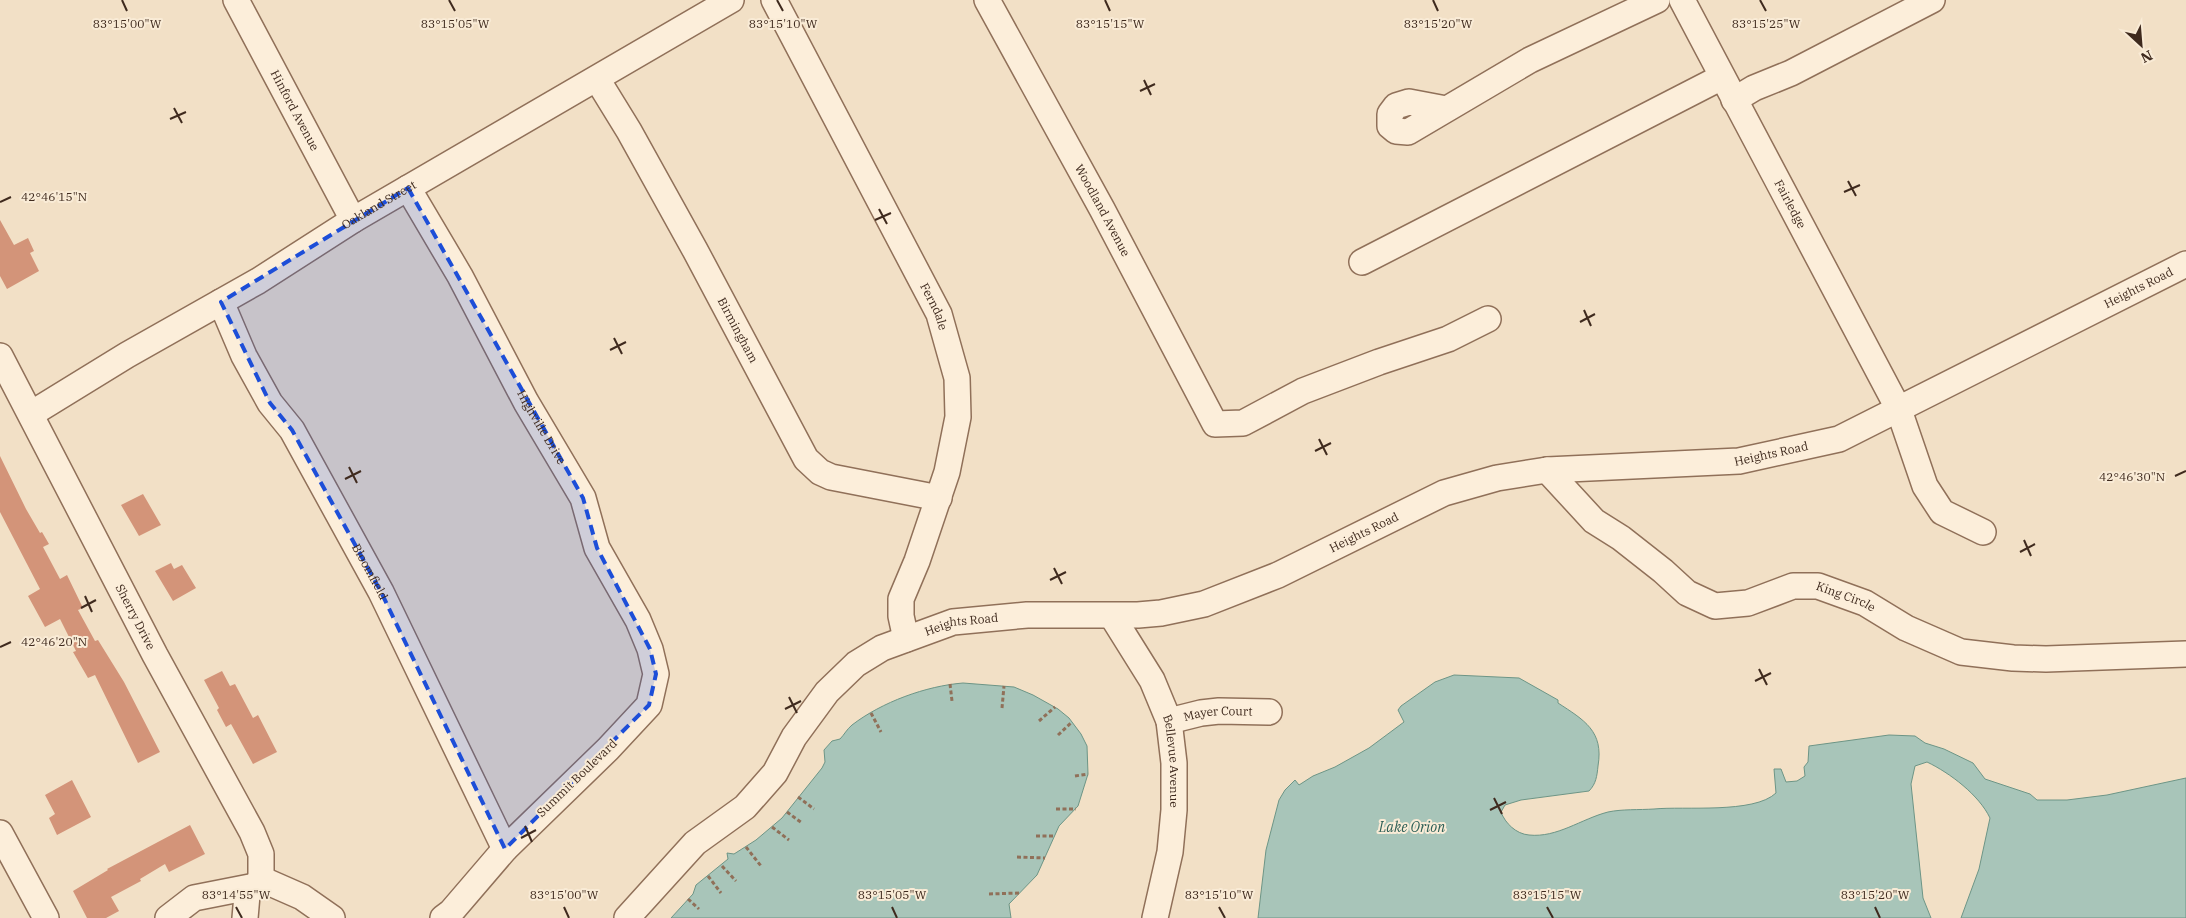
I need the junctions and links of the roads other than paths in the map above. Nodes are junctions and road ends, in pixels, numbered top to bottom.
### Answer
1 (236, 0) edge
2 (731, 0) edge
3 (774, 0) edge
4 (987, 0) edge
5 (1657, 0) edge
6 (1682, 0) edge
7 (1932, 0) edge
8 (1722, 77) junction
9 (597, 79) junction
10 (1734, 100) junction
11 (1446, 108) dead end
12 (408, 188) junction
13 (353, 220) junction
14 (1362, 262) dead end
15 (2186, 264) edge
16 (221, 302) junction
17 (1488, 319) dead end
18 (0, 356) edge
19 (1899, 410) junction
20 (31, 414) junction
21 (1547, 470) junction
22 (939, 498) junction
23 (1983, 532) dead end
24 (1112, 616) junction
25 (906, 639) junction
26 (2186, 654) edge
27 (656, 674) joint
28 (1269, 712) dead end
29 (1168, 721) junction
30 (0, 834) edge
31 (506, 849) junction
32 (258, 883) junction
33 (46, 918) edge
34 (168, 918) edge
35 (245, 918) edge
36 (332, 918) edge
37 (443, 918) edge
38 (627, 918) edge
39 (1155, 918) edge

1 - 13 street, Hinford Avenue
2 - 9 street, Oakland Street
3 - 22 street, Ferndale
4 - 17 street, Woodland Avenue
5 - 11 street
6 - 8 street, Fairledge
7 - 10 street
8 - 10 street, Fairledge
8 - 14 street
9 - 12 street, Oakland Street
9 - 22 street, Birmingham
10 - 19 street, Fairledge
12 - 13 street, Oakland Street
12 - 27 street, Highville Drive
13 - 16 street, Oakland Street
15 - 19 street, Heights Road
16 - 20 street, Oakland Street
16 - 31 street, Bloomfield
18 - 20 street, Sherry Drive
19 - 21 street, Heights Road
19 - 23 street, Fairledge
20 - 32 street, Sherry Drive
21 - 24 street, Heights Road
21 - 26 street, King Circle
22 - 25 street, Ferndale
24 - 25 street, Heights Road
24 - 29 street, Bellevue Avenue
25 - 38 street, Heights Road
27 - 31 street, Summit Boulevard
28 - 29 street, Mayer Court
29 - 39 street, Bellevue Avenue
30 - 33 street
31 - 37 street, Summit Boulevard
32 - 34 street
32 - 35 street, Sherry Drive
32 - 36 street

